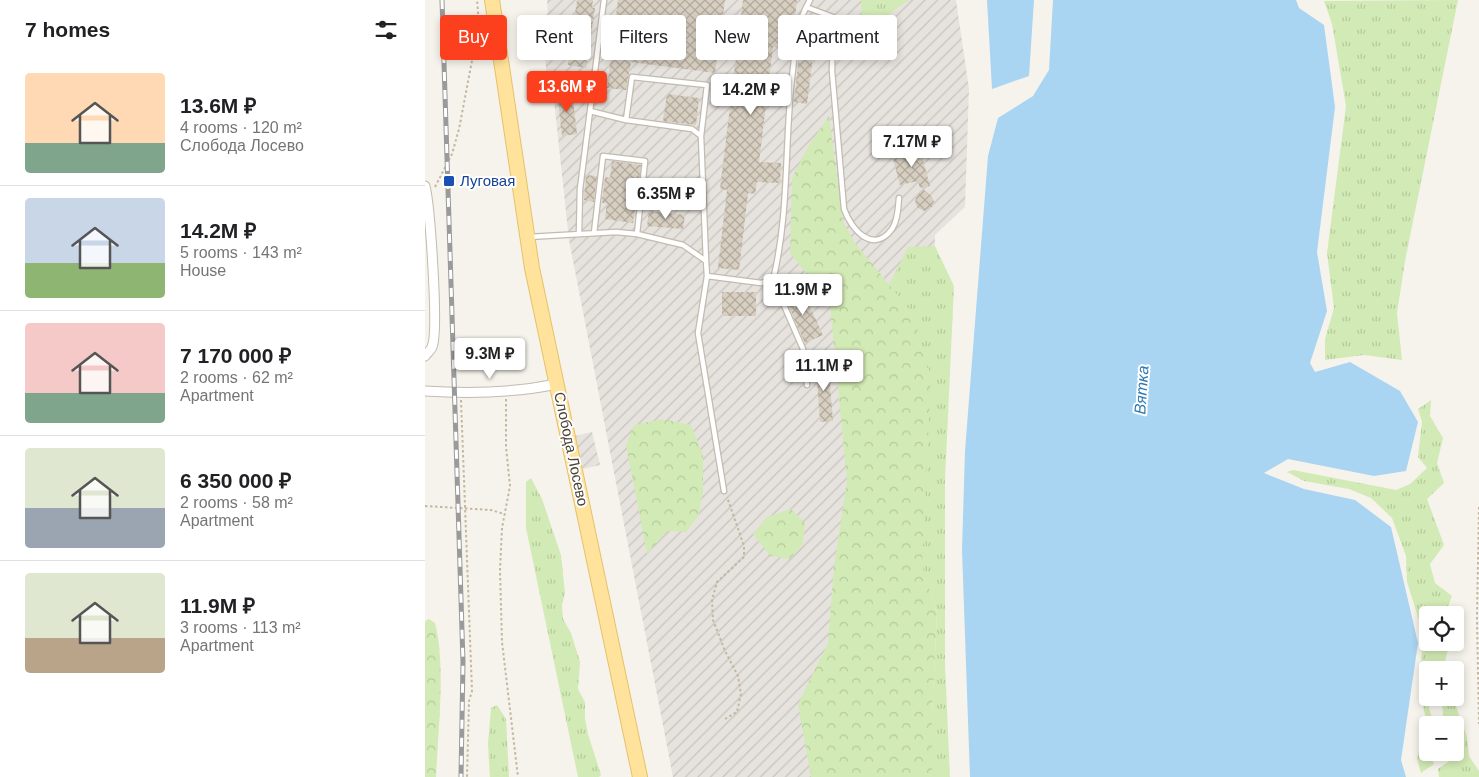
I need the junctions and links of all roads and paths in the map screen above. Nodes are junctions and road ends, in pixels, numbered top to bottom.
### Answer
1 (477, 0) edge
2 (492, 0) edge
3 (604, 0) edge
4 (810, 0) edge
5 (806, 7) junction
6 (590, 111) junction
7 (626, 120) junction
8 (701, 136) junction
9 (425, 186) edge
10 (899, 198) dead end
11 (427, 200) junction
12 (579, 233) junction
13 (594, 233) junction
14 (637, 234) junction
15 (527, 237) junction
16 (706, 262) junction
17 (707, 276) junction
18 (773, 280) junction
19 (425, 356) edge
20 (557, 384) junction
21 (807, 385) dead end
22 (425, 391) edge
23 (507, 392) junction
24 (460, 393) junction
25 (724, 491) joint
26 (425, 506) edge
27 (1479, 507) edge
28 (464, 509) junction
29 (505, 515) junction
30 (725, 719) dead end
31 (1479, 724) edge
32 (467, 777) edge
33 (518, 777) edge
34 (640, 777) edge

1 - 11 path
2 - 15 main road, Слобода Лосево
3 - 6 lane
4 - 5 lane
5 - 10 lane
5 - 18 lane
6 - 7 lane
6 - 12 lane
7 - 8 lane
7 - 8 lane
8 - 16 lane
9 - 11 street
11 - 19 street
12 - 13 lane
12 - 15 lane
13 - 14 lane
13 - 14 lane
14 - 16 lane
15 - 20 main road, Слобода Лосево
16 - 17 lane
17 - 18 lane
17 - 25 lane
18 - 21 lane
20 - 23 street
20 - 34 main road, Слобода Лосево
22 - 24 street
23 - 24 street
23 - 29 path
24 - 28 path
25 - 30 path
26 - 28 path
27 - 31 path
28 - 29 path
28 - 32 path
29 - 33 path

